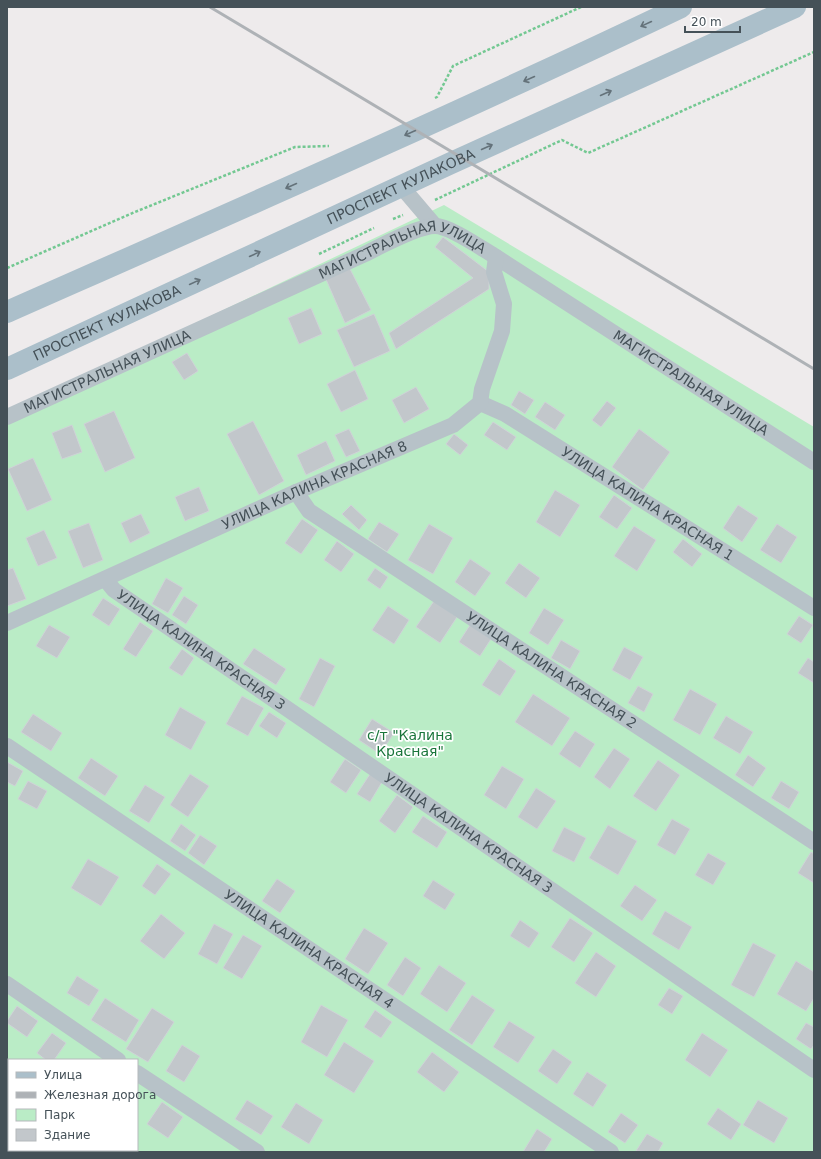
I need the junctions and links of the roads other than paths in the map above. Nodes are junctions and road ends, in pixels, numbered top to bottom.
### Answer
1 (681, 7) edge
2 (795, 7) edge
3 (401, 186) junction
4 (435, 226) junction
5 (496, 257) junction
6 (7, 312) edge
7 (7, 369) edge
8 (480, 403) junction
9 (7, 417) edge
10 (814, 462) edge
11 (296, 492) junction
12 (105, 579) junction
13 (814, 608) edge
14 (7, 623) edge
15 (7, 746) edge
16 (814, 842) edge
17 (7, 984) edge
18 (117, 1059) edge
19 (814, 1070) edge
20 (138, 1074) edge
21 (257, 1152) edge
22 (611, 1152) edge

1 -> 6 main road
3 -> 2 main road, ПРОСПЕКТ КУЛАКОВА
3 - 4 street
7 -> 3 main road, ПРОСПЕКТ КУЛАКОВА
4 - 5 street, МАГИСТРАЛЬНАЯ УЛИЦА
4 - 9 street, МАГИСТРАЛЬНАЯ УЛИЦА
5 - 8 street
5 - 10 street, МАГИСТРАЛЬНАЯ УЛИЦА
8 - 11 street, УЛИЦА КАЛИНА КРАСНАЯ 8
8 - 13 street, УЛИЦА КАЛИНА КРАСНАЯ 1
11 - 12 street, УЛИЦА КАЛИНА КРАСНАЯ 8
11 - 16 street, УЛИЦА КАЛИНА КРАСНАЯ 2
12 - 14 street, УЛИЦА КАЛИНА КРАСНАЯ 8
12 - 19 street, УЛИЦА КАЛИНА КРАСНАЯ 3
15 - 22 street, УЛИЦА КАЛИНА КРАСНАЯ 4
17 - 18 street
20 - 21 street

